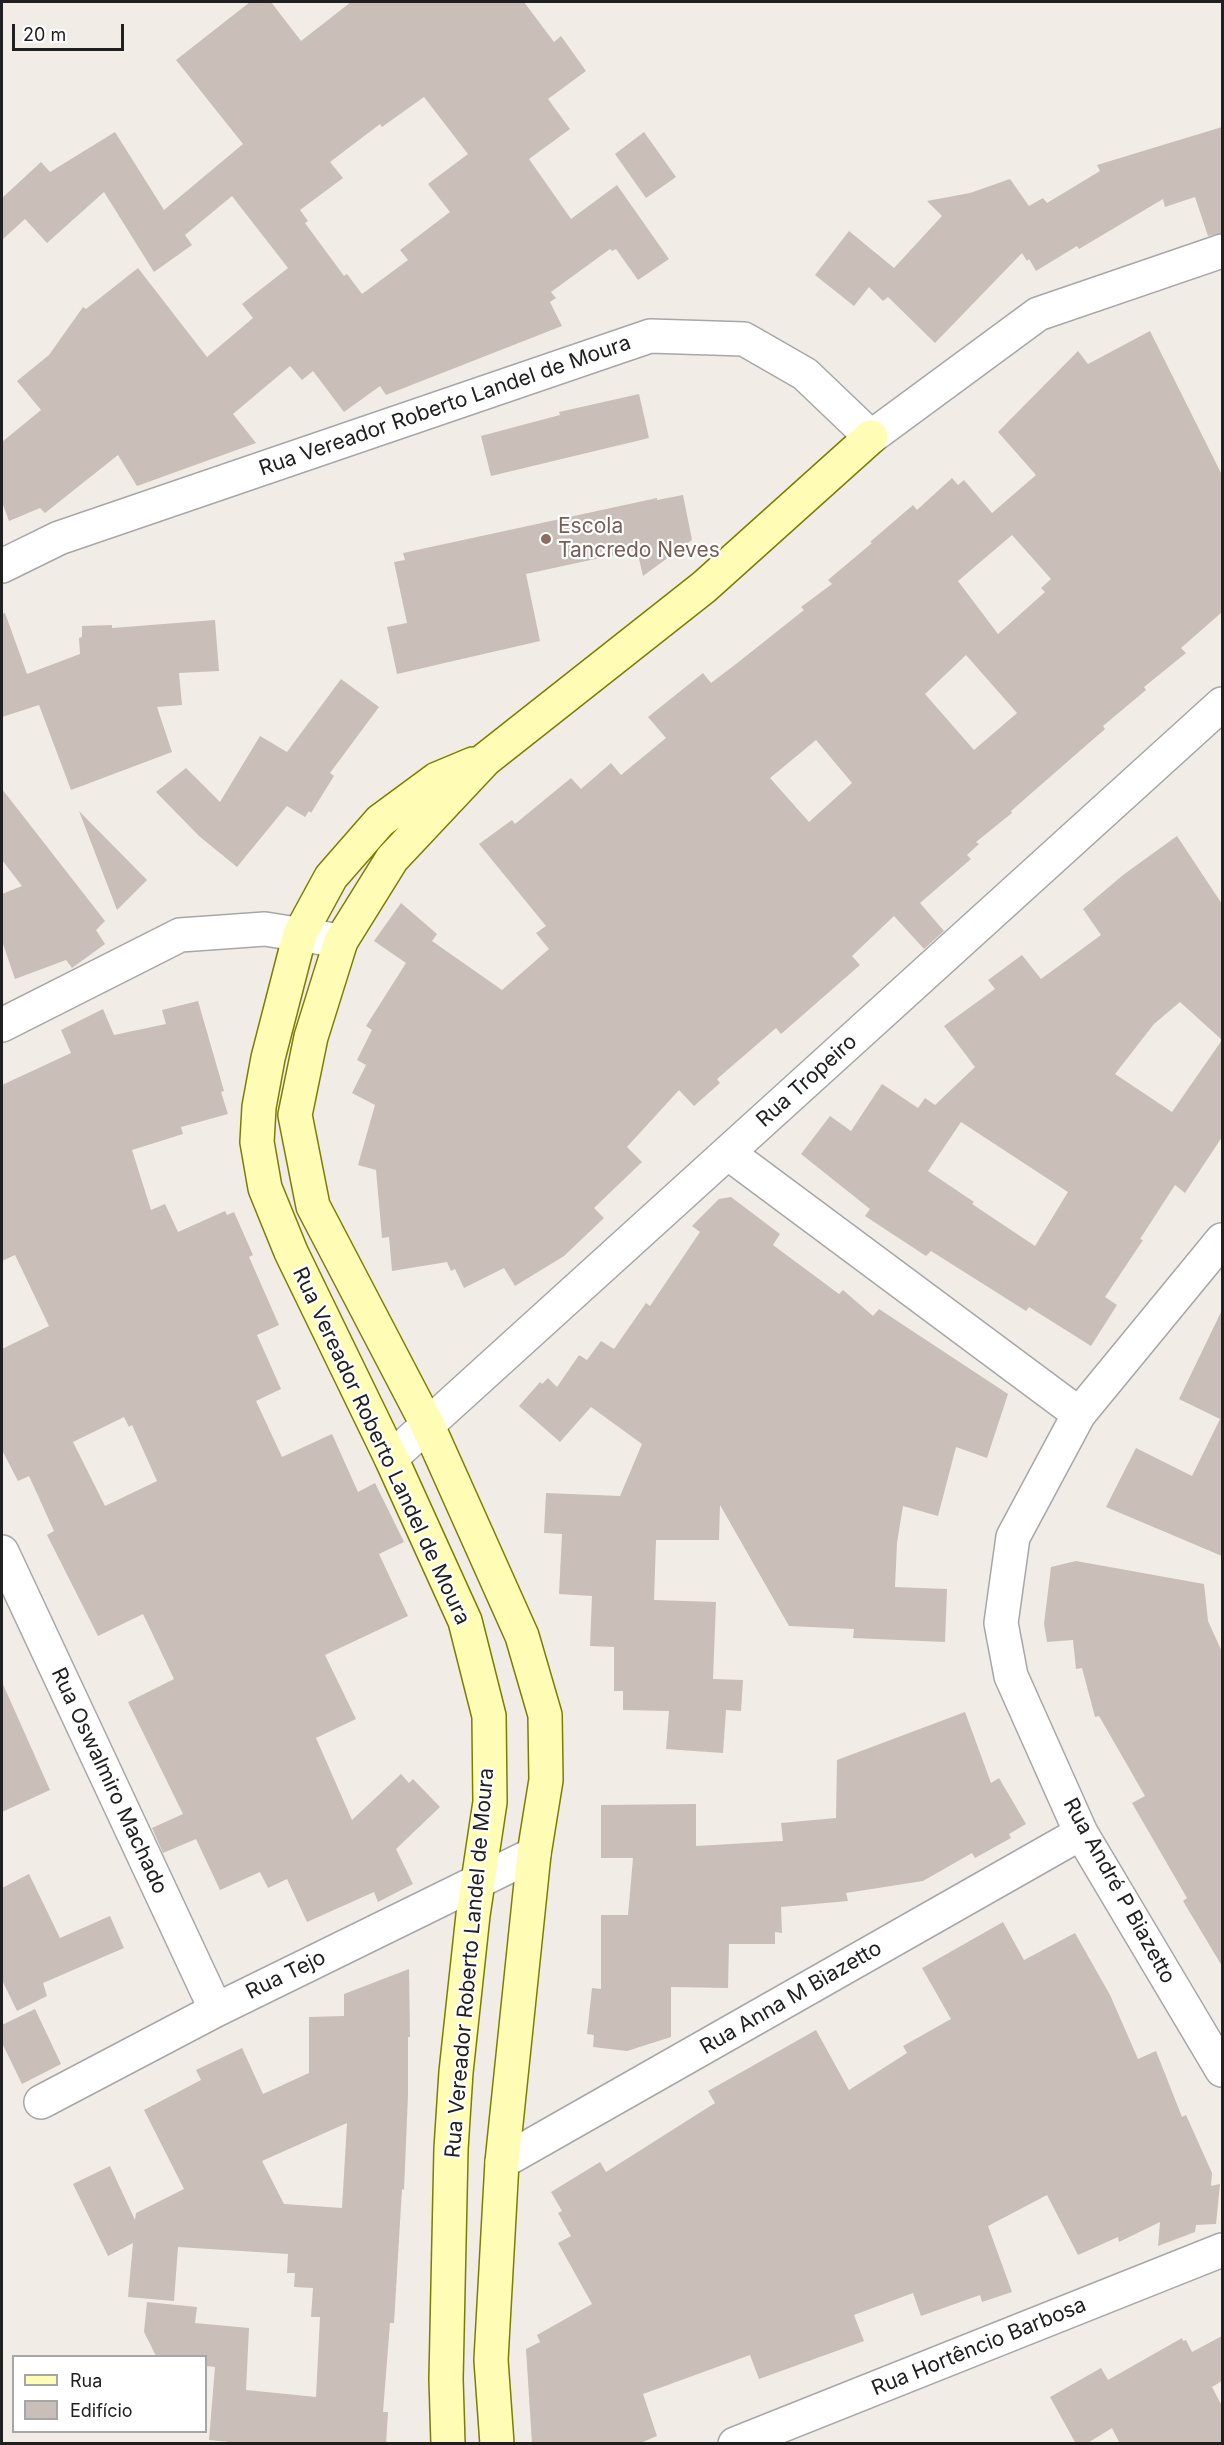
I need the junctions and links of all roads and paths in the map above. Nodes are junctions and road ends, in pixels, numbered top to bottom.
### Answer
1 (1222, 251) edge
2 (871, 437) junction
3 (2, 566) edge
4 (1222, 704) edge
5 (486, 759) junction
6 (300, 934) junction
7 (341, 941) junction
8 (2, 1025) edge
9 (728, 1153) junction
10 (1222, 1240) edge
11 (1079, 1414) junction
12 (428, 1426) junction
13 (391, 1458) junction
14 (2, 1552) edge
15 (1081, 1833) junction
16 (534, 1854) junction
17 (478, 1882) junction
18 (216, 2010) junction
19 (1222, 2070) edge
20 (41, 2102) dead end
21 (502, 2162) junction
22 (1222, 2250) edge
23 (448, 2444) edge
24 (497, 2444) edge
25 (735, 2444) edge

1 - 2 street, Rua Vereador Roberto Landel de Moura
2 - 3 street, Rua Vereador Roberto Landel de Moura
2 - 5 street, Rua Vereador Roberto Landel de Moura
4 - 9 street, Rua Tropeiro
5 - 6 street, Rua Vereador Roberto Landel de Moura
5 - 7 street, Rua Vereador Roberto Landel de Moura
6 - 7 street
6 - 8 street
6 - 13 street, Rua Vereador Roberto Landel de Moura
7 - 12 street, Rua Vereador Roberto Landel de Moura
9 - 11 street
9 - 12 street, Rua Tropeiro
10 - 11 street, Rua André P Biazetto
11 - 15 street, Rua André P Biazetto
12 - 13 street, Rua Tropeiro
12 - 16 street, Rua Vereador Roberto Landel de Moura
13 - 17 street, Rua Vereador Roberto Landel de Moura
14 - 18 street, Rua Oswalmiro Machado
15 - 19 street, Rua André P Biazetto
15 - 21 street, Rua Anna M Biazetto
16 - 17 street, Rua Tejo
16 - 21 street, Rua Vereador Roberto Landel de Moura
17 - 18 street, Rua Tejo
17 - 23 street, Rua Vereador Roberto Landel de Moura
18 - 20 street, Rua Tejo
21 - 24 street, Rua Vereador Roberto Landel de Moura
22 - 25 street, Rua Hortêncio Barbosa

